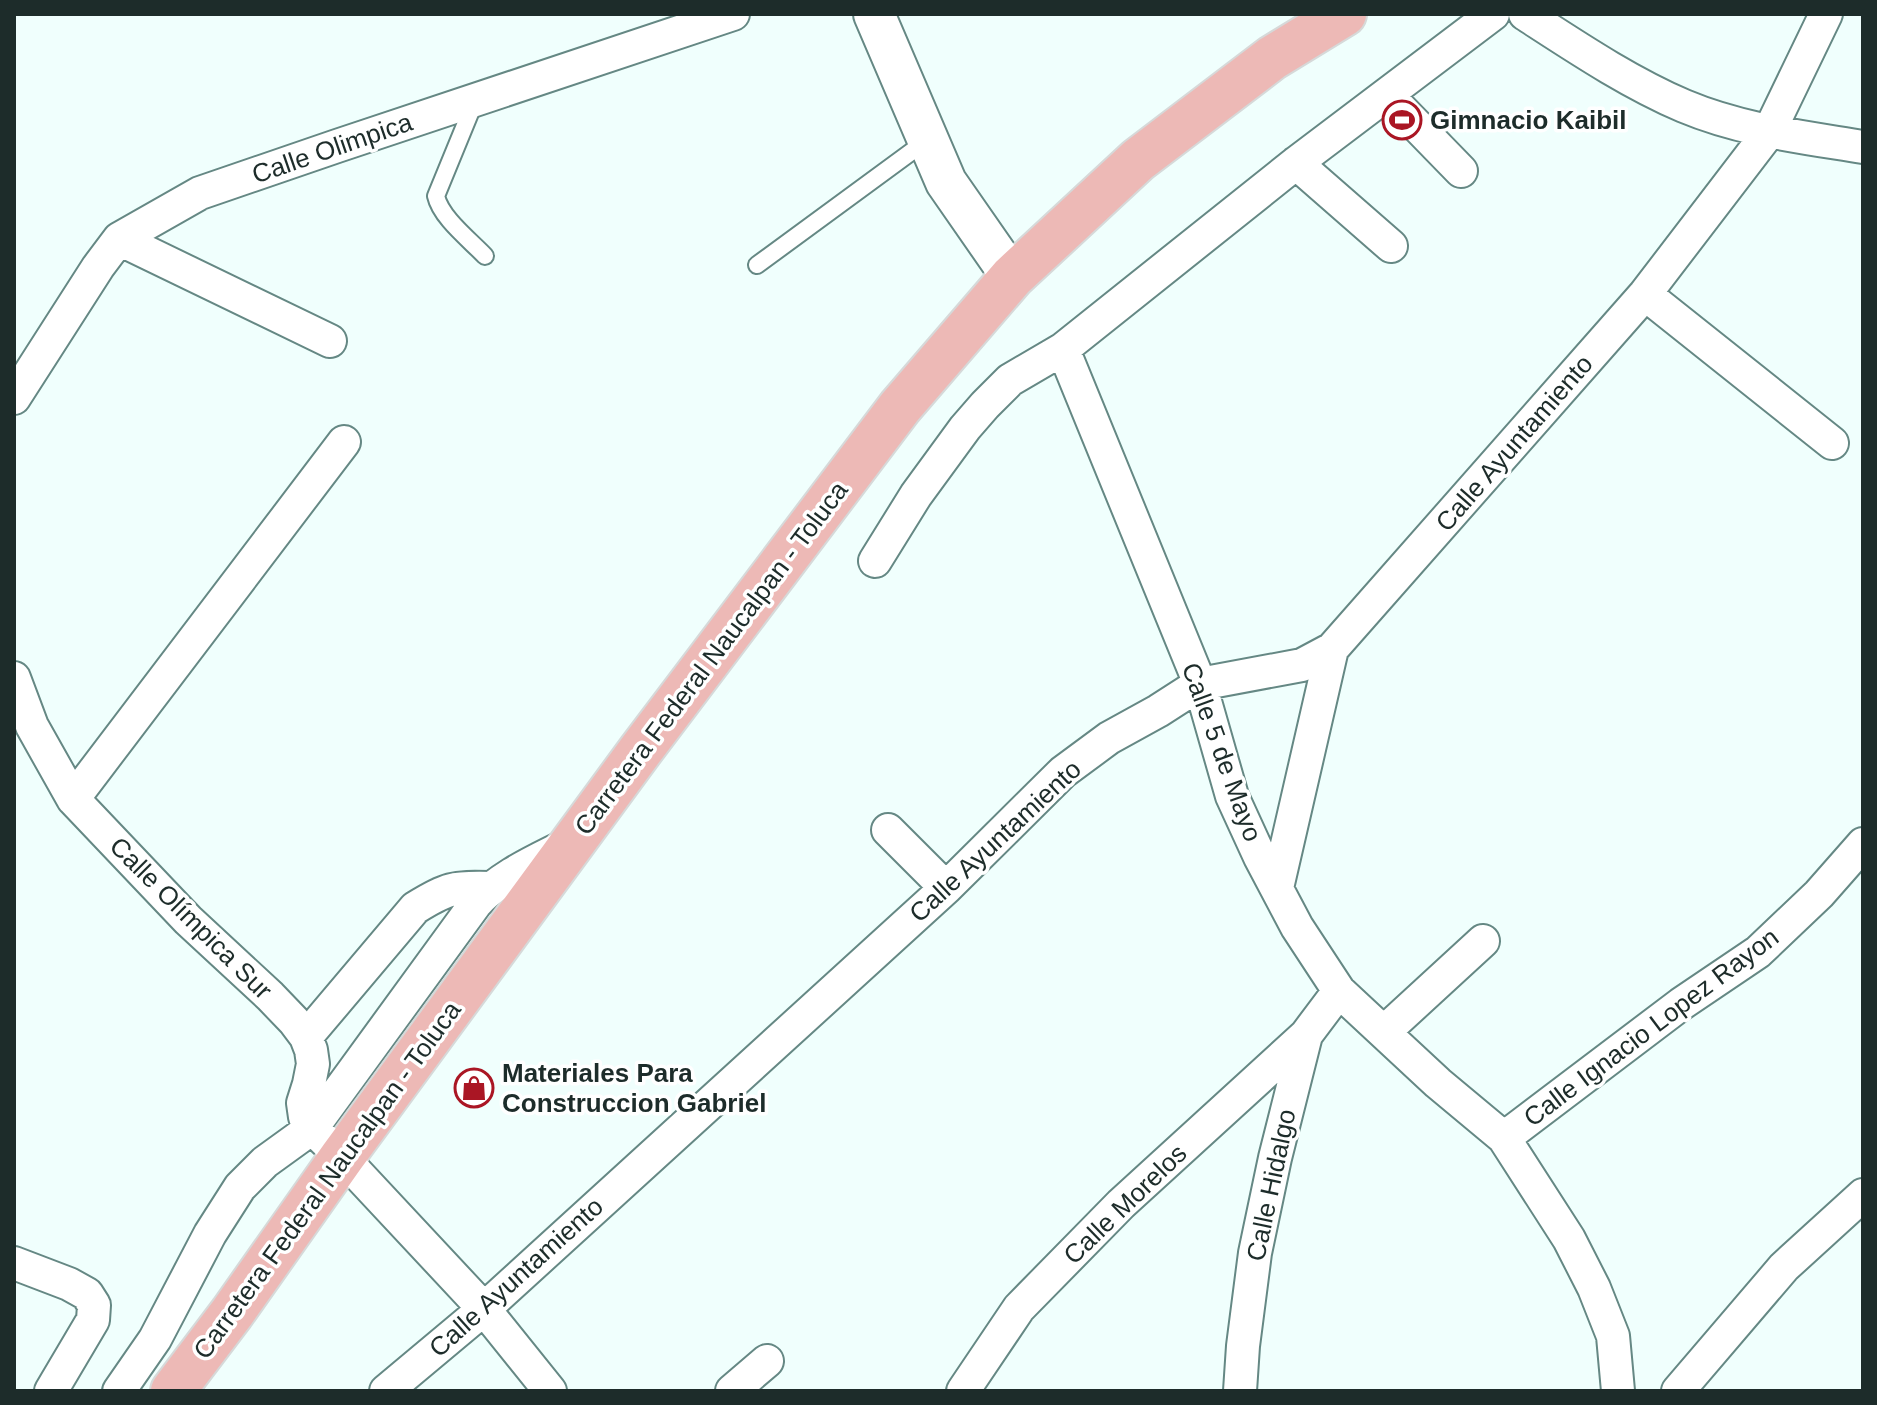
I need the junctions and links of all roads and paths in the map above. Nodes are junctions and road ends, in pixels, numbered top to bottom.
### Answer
1 (733, 14) edge
2 (874, 14) edge
3 (1344, 14) edge
4 (1493, 14) edge
5 (1525, 14) edge
6 (1826, 14) edge
7 (1387, 95) junction
8 (475, 99) junction
9 (1769, 132) junction
10 (928, 140) junction
11 (1863, 147) edge
12 (1296, 163) junction
13 (1461, 171) dead end
14 (119, 239) junction
15 (1391, 246) dead end
16 (485, 256) dead end
17 (757, 265) dead end
18 (1012, 277) junction
19 (1645, 294) junction
20 (330, 341) dead end
21 (1063, 349) junction
22 (14, 398) edge
23 (344, 442) dead end
24 (1832, 443) dead end
25 (875, 561) dead end
26 (1332, 649) junction
27 (14, 678) edge
28 (1200, 684) junction
29 (73, 799) junction
30 (888, 830) dead end
31 (572, 843) junction
32 (1863, 844) edge
33 (490, 888) junction
34 (946, 888) junction
35 (1277, 888) junction
36 (1483, 941) dead end
37 (1339, 991) junction
38 (1384, 1032) junction
39 (1306, 1035) junction
40 (306, 1037) junction
41 (1504, 1138) junction
42 (327, 1143) junction
43 (1863, 1195) edge
44 (14, 1263) edge
45 (484, 1309) junction
46 (767, 1361) dead end
47 (175, 1389) edge
48 (122, 1390) edge
49 (51, 1391) edge
50 (386, 1391) edge
51 (550, 1391) edge
52 (732, 1391) edge
53 (963, 1391) edge
54 (1240, 1391) edge
55 (1618, 1391) edge
56 (1678, 1391) edge

1 - 8 street, Calle Olimpica
2 - 10 street
3 - 18 main road, Carretera Federal Naucalpan - Toluca
4 - 7 street
5 - 9 street
6 - 9 street, Calle Ayuntamiento
7 - 12 street
7 - 13 street
8 - 14 street, Calle Olimpica
8 - 16 lane
9 - 11 street
9 - 19 street, Calle Ayuntamiento
10 - 17 lane
10 - 18 street
12 - 15 street
12 - 21 street
14 - 20 street
14 - 22 street, Calle Olimpica
18 - 31 main road, Carretera Federal Naucalpan - Toluca
19 - 24 street
19 - 26 street, Calle Ayuntamiento
21 - 25 street
21 - 28 street, Calle 5 de Mayo
23 - 29 street
26 - 28 street, Calle Ayuntamiento
26 - 35 street
27 - 29 street, Calle Olímpica Sur
28 - 34 street, Calle Ayuntamiento
28 - 35 street, Calle 5 de Mayo
29 - 40 street, Calle Olímpica Sur
30 - 34 street
31 - 33 street
31 - 42 main road, Carretera Federal Naucalpan - Toluca
32 - 41 street, Calle Ignacio Lopez Rayon
33 - 40 street
33 - 42 street
34 - 45 street, Calle Ayuntamiento
35 - 37 street, Calle 5 de Mayo
36 - 38 street
37 - 38 street, Calle 5 de Mayo
37 - 39 street, Calle Hidalgo
38 - 41 street, Calle 5 de Mayo
39 - 53 street, Calle Morelos
39 - 54 street, Calle Hidalgo
40 - 42 street
41 - 55 street, Calle 5 de Mayo
42 - 45 street
42 - 47 main road, Carretera Federal Naucalpan - Toluca
42 - 48 street
43 - 56 street
44 - 49 street
45 - 50 street, Calle Ayuntamiento
45 - 51 street
46 - 52 street

